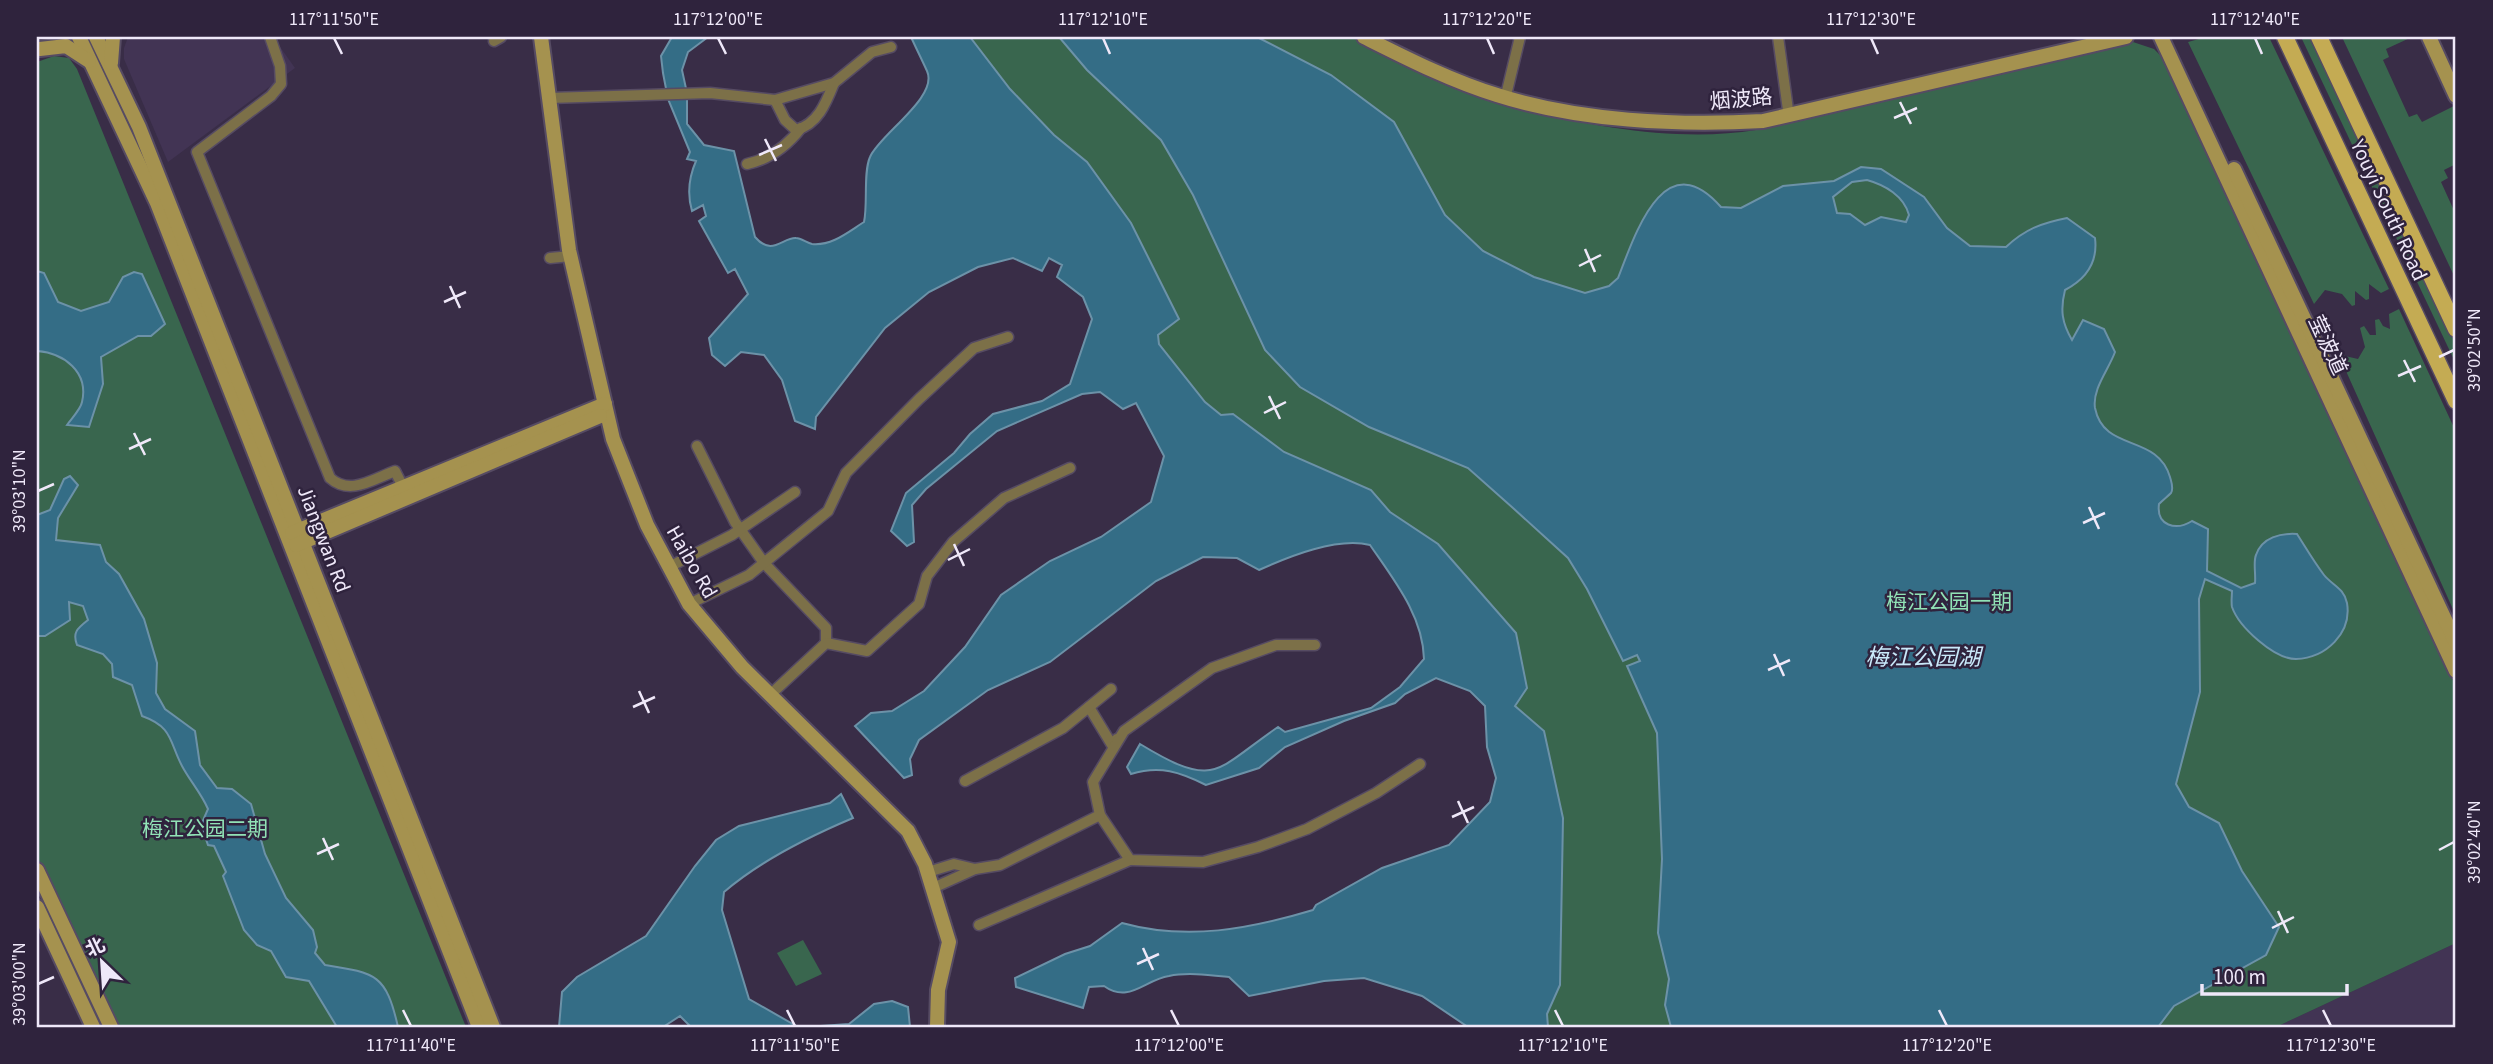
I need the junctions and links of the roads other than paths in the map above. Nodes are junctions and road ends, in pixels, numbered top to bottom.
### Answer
1 (69, 37) edge
2 (79, 37) edge
3 (113, 37) edge
4 (270, 37) edge
5 (541, 37) edge
6 (1364, 37) edge
7 (1378, 37) edge
8 (1520, 37) edge
9 (1778, 37) edge
10 (2091, 37) edge
11 (2126, 37) edge
12 (2161, 37) edge
13 (2171, 37) edge
14 (2285, 37) edge
15 (2291, 37) edge
16 (2319, 37) edge
17 (2429, 37) edge
18 (2436, 37) edge
19 (95, 40) edge
20 (891, 47) dead end
21 (38, 49) edge
22 (2293, 56) junction
23 (105, 71) junction
24 (2456, 79) edge
25 (834, 83) junction
26 (1507, 91) junction
27 (2456, 96) edge
28 (549, 98) junction
29 (775, 100) junction
30 (1788, 110) junction
31 (801, 128) junction
32 (747, 164) dead end
33 (571, 256) junction
34 (550, 258) dead end
35 (2456, 329) edge
36 (1008, 337) dead end
37 (2456, 401) edge
38 (606, 409) junction
39 (697, 446) dead end
40 (1070, 468) dead end
41 (406, 492) junction
42 (795, 492) dead end
43 (740, 530) junction
44 (295, 538) junction
45 (764, 563) junction
46 (669, 566) junction
47 (689, 604) junction
48 (826, 643) junction
49 (2456, 643) edge
50 (1315, 645) dead end
51 (2456, 671) edge
52 (1111, 689) dead end
53 (770, 695) junction
54 (1089, 707) junction
55 (1124, 731) junction
56 (1420, 764) dead end
57 (965, 781) dead end
58 (1100, 815) junction
59 (1130, 860) junction
60 (975, 869) junction
61 (37, 870) edge
62 (928, 872) junction
63 (933, 888) junction
64 (37, 906) edge
65 (979, 925) dead end
66 (93, 1027) edge
67 (111, 1027) edge
68 (479, 1027) edge
69 (493, 1027) edge
70 (937, 1027) edge

1 - 21 main road
2 - 19 main road
2 - 23 main road
3 - 23 main road
4 - 41 street
5 - 28 main road, Haibo Rd
6 - 11 main road, 烟波路
7 - 26 main road, 烟波路
8 - 26 street
9 - 30 street
10 - 30 main road, 烟波路
12 - 51 main road, 莹波道
13 - 49 main road, 莹波道
14 - 22 main road, Youyi South Road
15 - 22 main road
16 - 35 main road, Youyi South Road
17 - 27 main road
18 - 24 main road
19 - 23 main road
20 - 25 street
21 - 23 main road
22 - 37 main road, Youyi South Road
23 - 44 main road, Jiangwan Rd
25 - 29 street
25 - 31 street
26 - 30 main road, 烟波路
28 - 29 street
28 - 33 main road, Haibo Rd
29 - 31 street
31 - 32 street
33 - 34 street
33 - 38 main road, Haibo Rd
36 - 45 street
38 - 41 main road
38 - 46 main road, Haibo Rd
39 - 43 street
40 - 48 street
41 - 44 main road
42 - 43 street
43 - 45 street
43 - 46 street
44 - 68 main road, Jiangwan Rd
44 - 69 main road, Jiangwan Rd
45 - 47 street
45 - 48 street
46 - 47 main road, Haibo Rd
47 - 53 main road, Haibo Rd
48 - 53 street
50 - 55 street
52 - 54 street
53 - 62 main road, Haibo Rd
54 - 55 street
54 - 57 street
55 - 58 street
56 - 59 street
58 - 59 street
58 - 60 street
59 - 65 street
60 - 62 street
60 - 63 street
61 - 67 main road
62 - 63 main road, Haibo Rd
63 - 70 main road, Haibo Rd
64 - 66 main road

